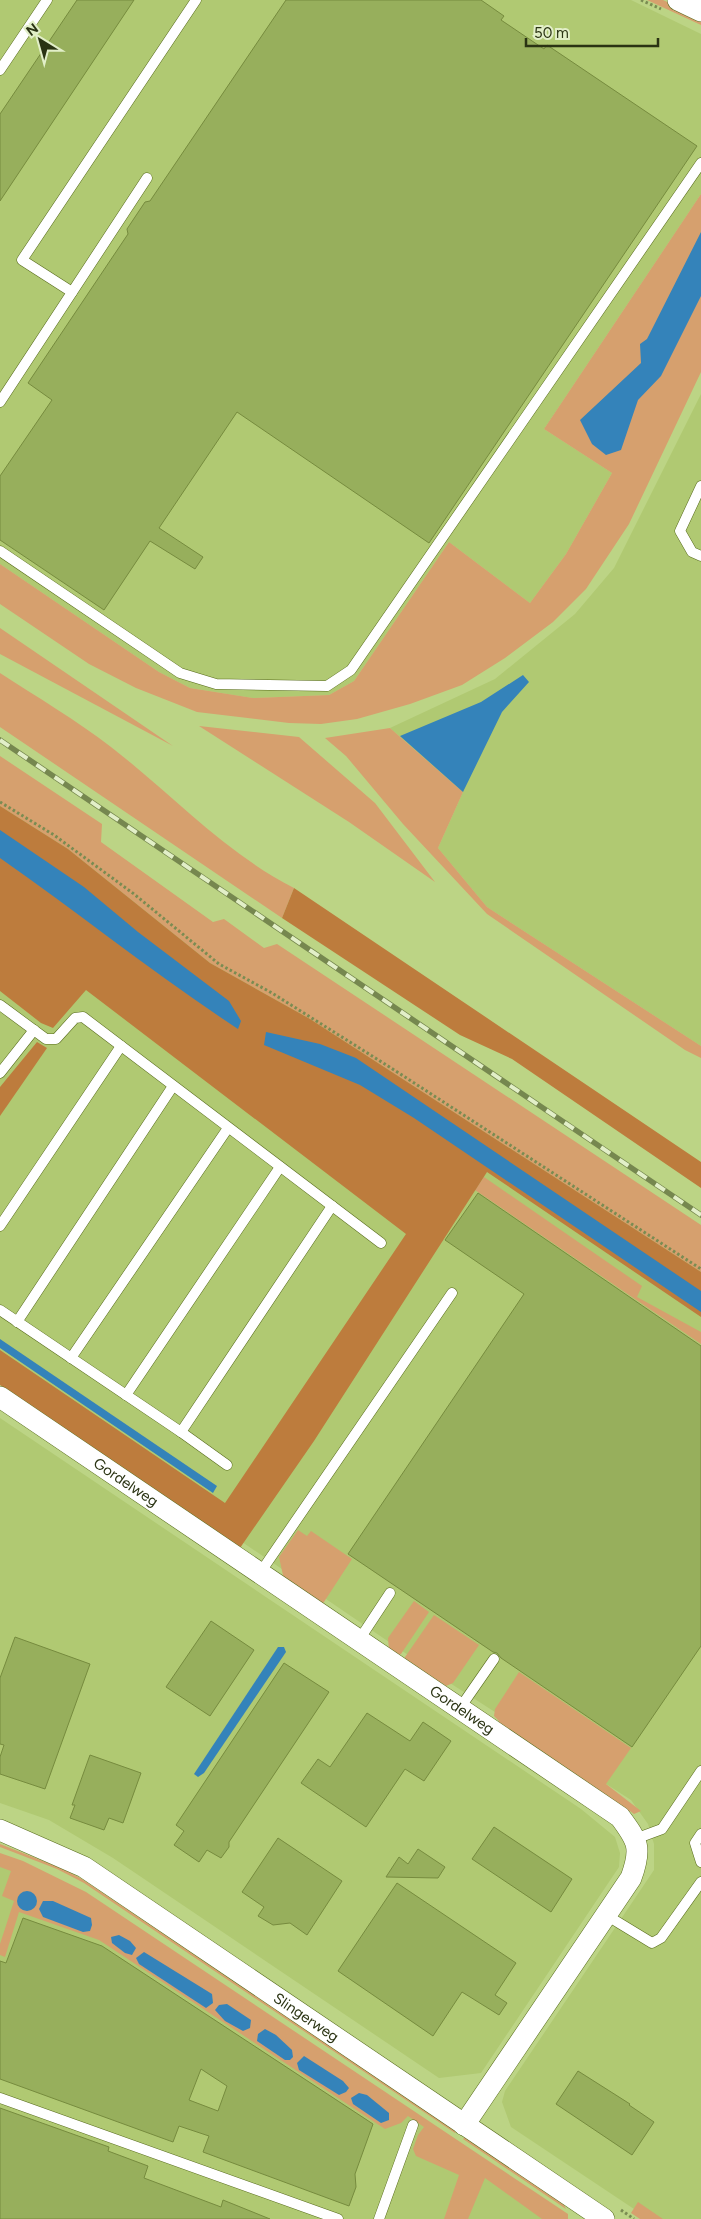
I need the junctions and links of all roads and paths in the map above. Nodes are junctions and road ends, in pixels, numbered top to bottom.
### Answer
1 (47, 0) edge
2 (196, 0) edge
3 (678, 0) edge
4 (701, 11) edge
5 (1, 66) edge
6 (701, 163) edge
7 (147, 178) dead end
8 (72, 292) junction
9 (0, 402) edge
10 (701, 486) edge
11 (0, 551) edge
12 (701, 556) edge
13 (0, 802) edge
14 (0, 1005) edge
15 (34, 1030) junction
16 (121, 1046) junction
17 (0, 1073) edge
18 (174, 1086) junction
19 (228, 1128) junction
20 (280, 1167) junction
21 (332, 1206) junction
22 (0, 1226) edge
23 (381, 1244) dead end
24 (701, 1269) edge
25 (452, 1293) dead end
26 (0, 1310) edge
27 (17, 1322) junction
28 (71, 1358) junction
29 (126, 1395) junction
30 (0, 1397) edge
31 (181, 1432) junction
32 (227, 1465) dead end
33 (260, 1573) junction
34 (390, 1592) dead end
35 (359, 1640) junction
36 (494, 1659) dead end
37 (460, 1708) junction
38 (701, 1771) edge
39 (0, 1830) edge
40 (701, 1834) edge
41 (635, 1839) junction
42 (701, 1862) edge
43 (701, 1882) edge
44 (606, 1914) junction
45 (0, 2098) edge
46 (413, 2125) dead end
47 (464, 2125) junction
48 (582, 2213) edge
49 (338, 2219) edge
50 (379, 2219) edge
51 (604, 2219) edge

1 - 5 lane
2 - 8 lane
3 - 4 street
6 - 11 lane
7 - 8 lane
8 - 9 lane
10 - 12 lane
13 - 24 path
14 - 15 lane
15 - 16 lane
15 - 17 lane
16 - 18 lane
16 - 22 lane
18 - 19 lane
18 - 27 lane
19 - 20 lane
19 - 28 lane
20 - 21 lane
20 - 29 lane
21 - 23 lane
21 - 31 lane
25 - 33 lane
26 - 27 lane
27 - 28 lane
28 - 29 lane
29 - 31 lane
30 - 33 street, Gordelweg
31 - 32 lane
33 - 35 street, Gordelweg
34 - 35 lane
35 - 37 street, Gordelweg
36 - 37 lane
37 - 41 street, Gordelweg
38 - 41 lane
39 - 47 street, Slingerweg
40 - 42 lane
41 - 44 street
43 - 44 lane
44 - 47 street
45 - 49 lane
46 - 50 lane
47 - 48 street, Slingerweg
48 - 51 street, Slingerweg

